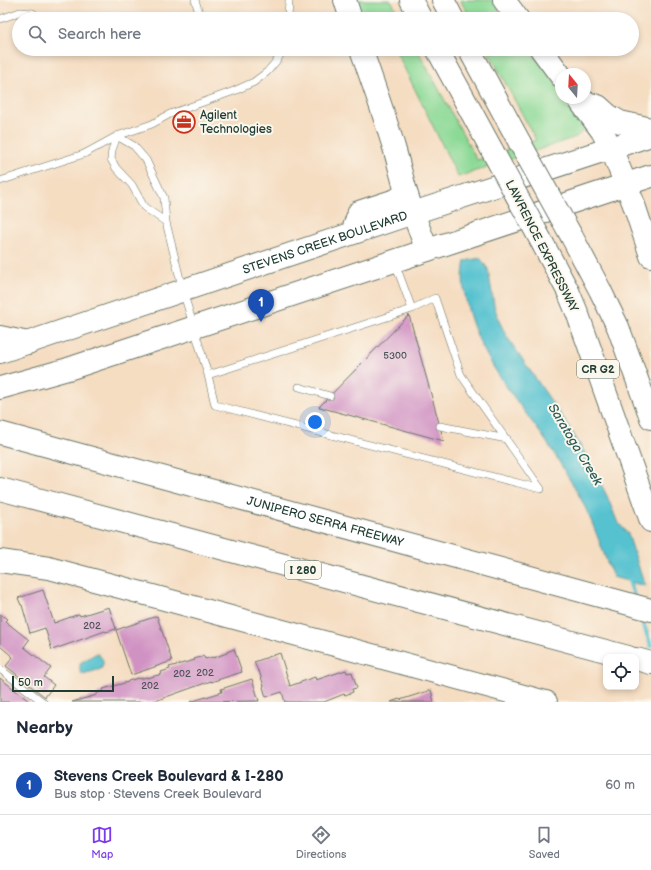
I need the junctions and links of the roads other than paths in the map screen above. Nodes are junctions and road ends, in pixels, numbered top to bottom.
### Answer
1 (195, 0) edge
2 (289, 0) edge
3 (345, 0) edge
4 (411, 0) edge
5 (443, 0) edge
6 (504, 0) edge
7 (199, 12) edge
8 (288, 12) edge
9 (349, 12) edge
10 (417, 12) edge
11 (449, 12) edge
12 (513, 12) edge
13 (12, 15) edge
14 (0, 19) edge
15 (280, 56) edge
16 (364, 56) edge
17 (441, 56) edge
18 (473, 56) edge
19 (546, 56) edge
20 (555, 68) edge
21 (591, 103) edge
22 (583, 104) edge
23 (651, 129) edge
24 (651, 135) edge
25 (117, 136) junction
26 (611, 148) junction
27 (651, 176) edge
28 (0, 181) edge
29 (626, 184) junction
30 (409, 203) junction
31 (166, 222) junction
32 (426, 250) junction
33 (651, 256) edge
34 (394, 260) junction
35 (183, 291) junction
36 (412, 309) junction
37 (194, 327) junction
38 (0, 337) edge
39 (28, 343) junction
40 (0, 352) edge
41 (208, 375) junction
42 (299, 387) dead end
43 (0, 388) edge
44 (330, 396) dead end
45 (651, 418) edge
46 (440, 426) dead end
47 (0, 433) edge
48 (507, 439) junction
49 (0, 489) edge
50 (651, 520) edge
51 (0, 560) edge
52 (651, 610) edge
53 (616, 654) edge
54 (639, 660) edge
55 (651, 663) edge
56 (0, 669) edge
57 (43, 702) edge
58 (546, 702) edge

1 - 7 lane
2 - 8 lane
3 - 9 main road
4 - 10 main road
5 - 11 main road
6 - 12 main road
13 - 14 lane
15 - 25 lane
16 - 30 main road
17 - 50 main road, LAWRENCE EXPRESSWAY / CR G2, bridge
18 - 45 main road, CR G2, bridge
19 - 20 main road
21 - 23 main road
22 - 26 main road
24 - 26 main road, STEVENS CREEK BOULEVARD
25 - 28 lane
25 - 31 lane
25 - 31 lane
26 - 29 main road
26 - 30 main road, STEVENS CREEK BOULEVARD
27 - 29 main road
29 - 32 main road
29 - 33 main road
30 - 32 main road
30 - 35 main road, STEVENS CREEK BOULEVARD
31 - 35 lane
32 - 34 main road
34 - 36 lane
34 - 37 main road
35 - 37 lane
35 - 39 main road, STEVENS CREEK BOULEVARD
36 - 41 lane
36 - 48 lane
37 - 41 lane
37 - 43 main road
38 - 39 main road
39 - 40 main road, STEVENS CREEK BOULEVARD
41 - 48 lane
42 - 44 lane
46 - 48 lane
47 - 52 main road, JUNIPERO SERRA FREEWAY
49 - 53 main road, I 280
51 - 58 main road
54 - 55 main road
56 - 57 lane

